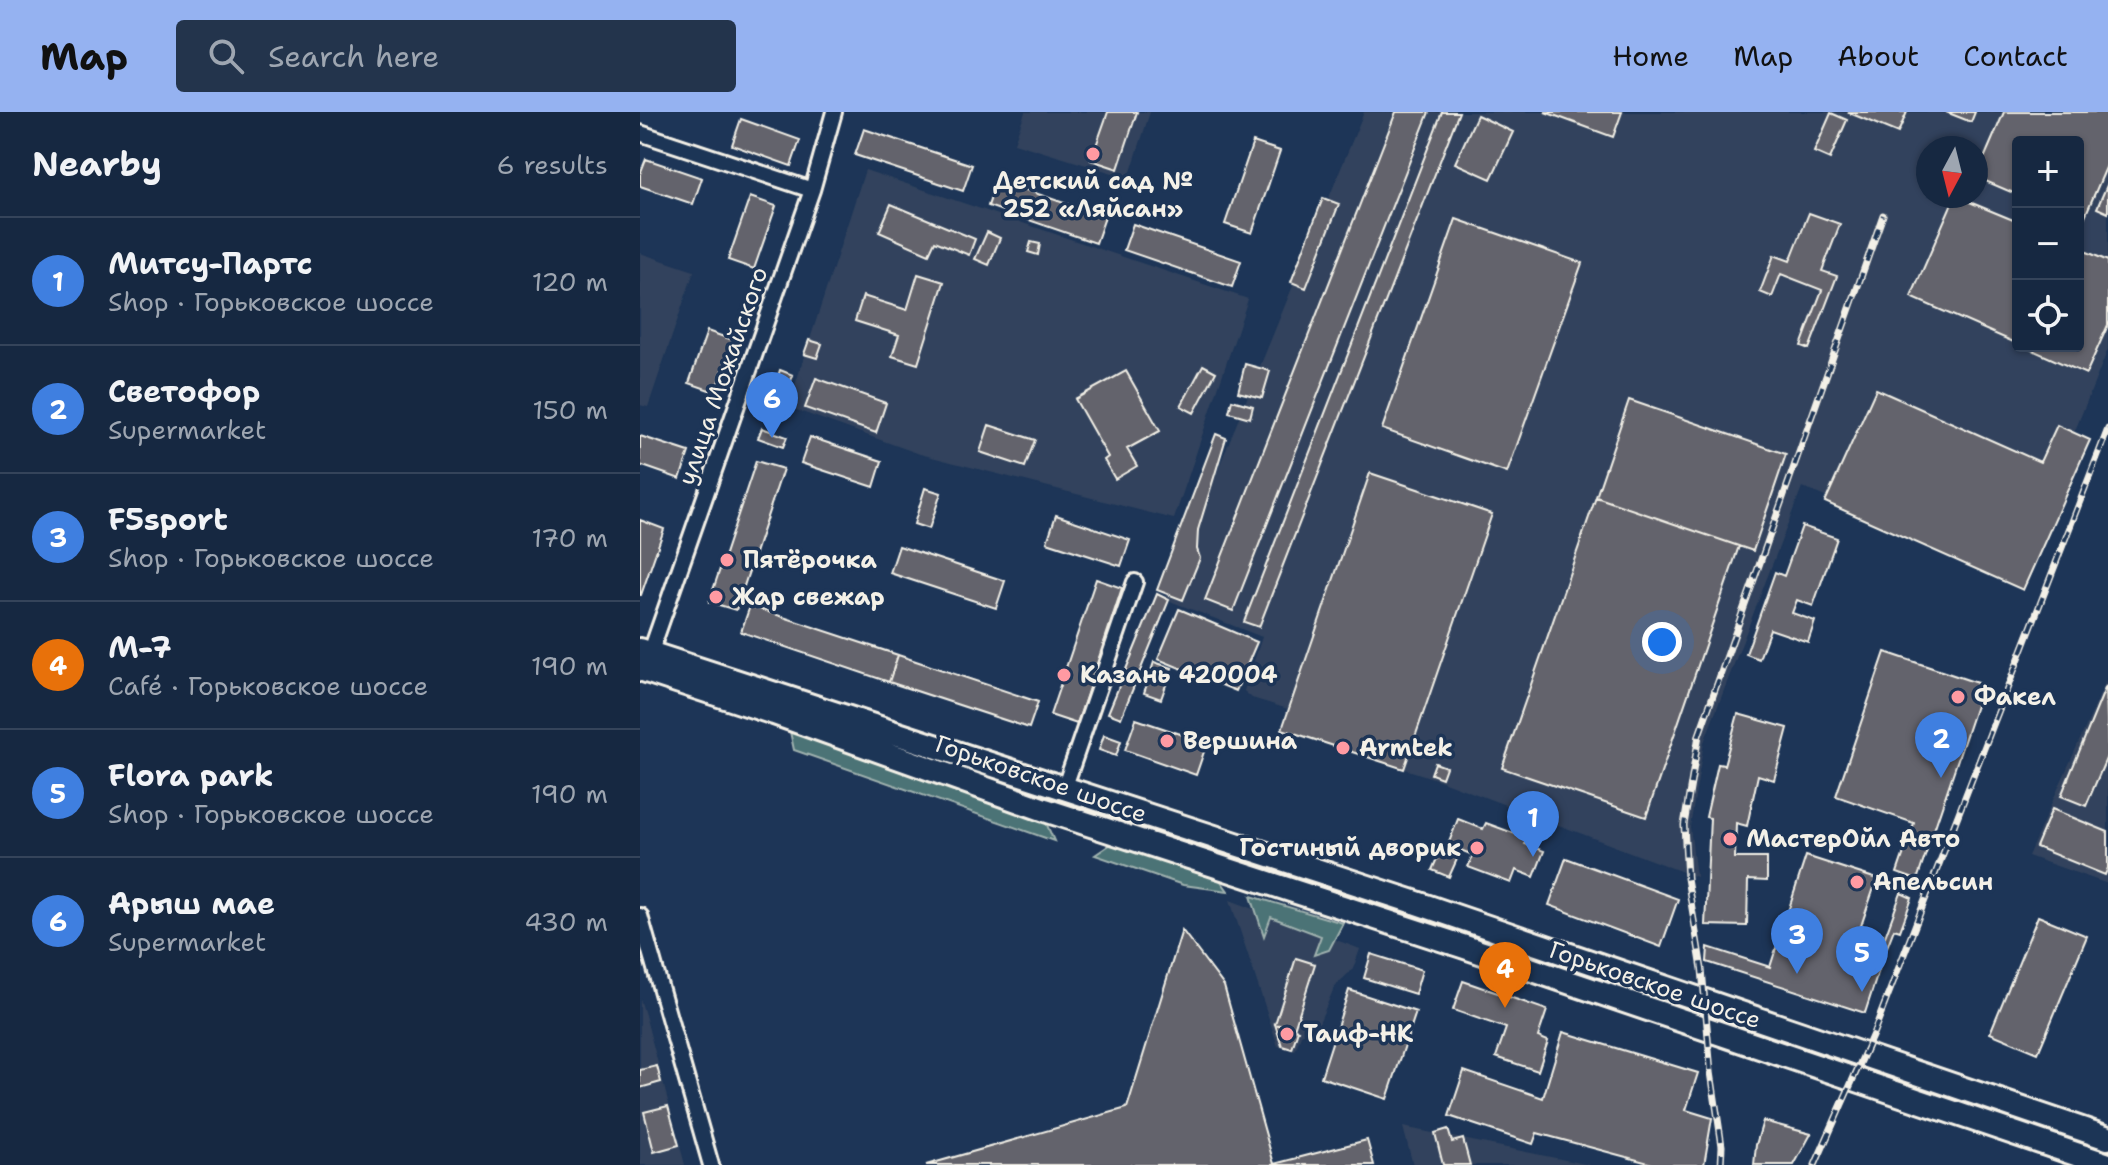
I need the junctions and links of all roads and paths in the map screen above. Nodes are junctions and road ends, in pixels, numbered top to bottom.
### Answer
1 (834, 112) edge
2 (640, 133) edge
3 (812, 190) junction
4 (1135, 582) dead end
5 (643, 665) edge
6 (1064, 789) junction
7 (640, 916) edge
8 (2108, 1138) edge
9 (711, 1165) edge
10 (2108, 1165) edge

1 - 3 street, улица Можайского
2 - 3 street
3 - 5 street, улица Можайского
4 - 6 street
5 - 6 main road, Горьковское шоссе
5 - 10 main road, Горьковское шоссе
6 - 8 main road, Горьковское шоссе
7 - 9 street

